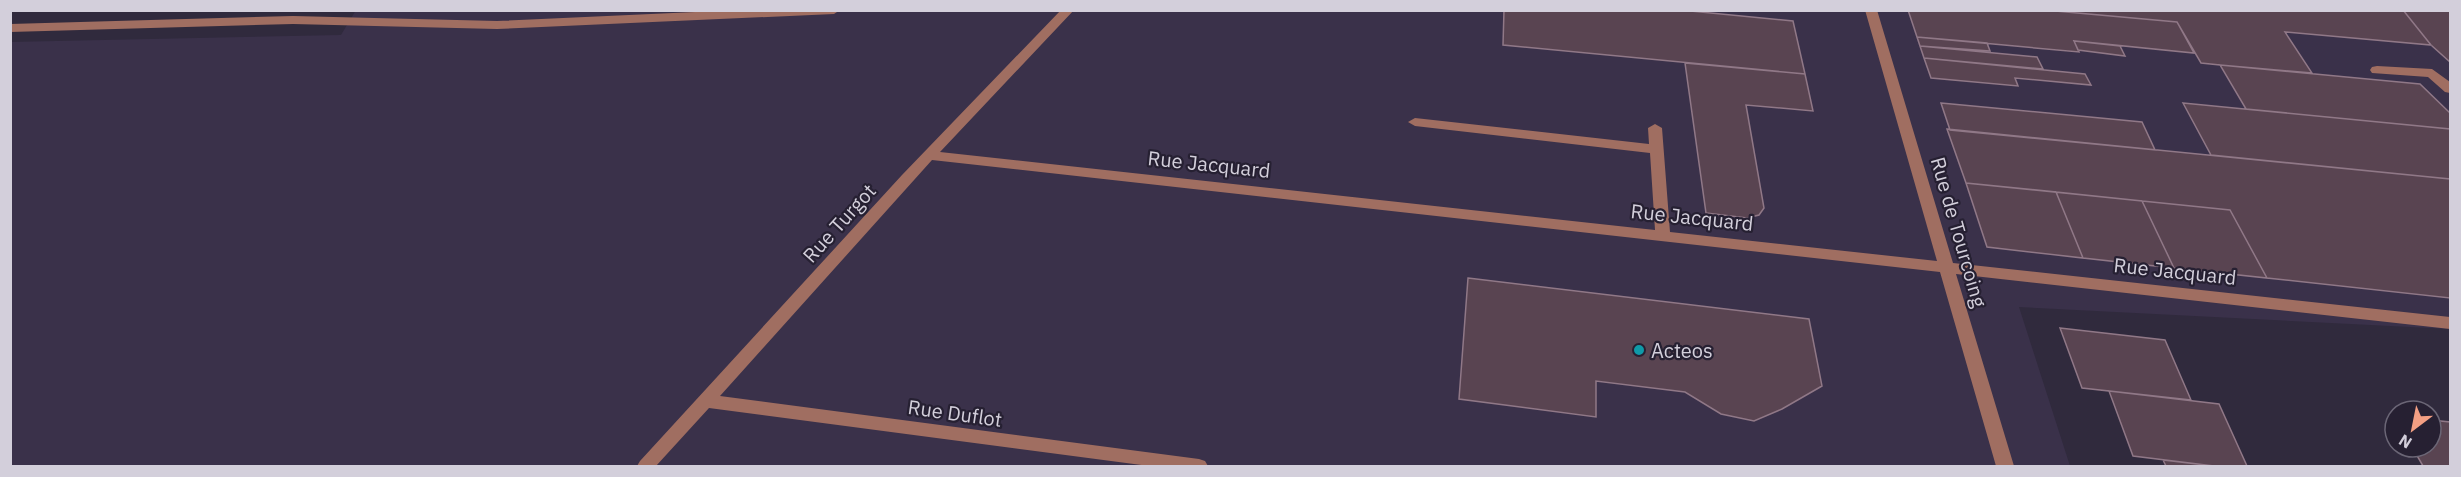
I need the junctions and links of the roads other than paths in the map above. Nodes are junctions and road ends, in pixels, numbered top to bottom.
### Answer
1 (556, 10) edge
2 (834, 10) edge
3 (1068, 10) edge
4 (1871, 10) edge
5 (367, 16) edge
6 (549, 24) junction
7 (10, 28) edge
8 (2377, 70) dead end
9 (2451, 88) edge
10 (1414, 122) dead end
11 (1655, 128) dead end
12 (1657, 149) junction
13 (929, 155) junction
14 (1663, 235) junction
15 (1947, 266) junction
16 (2451, 323) edge
17 (706, 401) junction
18 (646, 466) edge
19 (1199, 466) edge
20 (2005, 466) edge

1 - 6 street
2 - 6 street
3 - 13 street, Rue Turgot
4 - 15 street, Rue de Tourcoing
5 - 6 street
5 - 7 street
8 - 9 street
10 - 12 street
11 - 12 street
12 - 14 street
13 - 14 street, Rue Jacquard
13 - 17 street, Rue Turgot
14 - 15 street, Rue Jacquard
15 - 16 street, Rue Jacquard
15 - 20 street, Rue de Tourcoing
17 - 18 street, Rue Turgot
17 - 19 street, Rue Duflot

